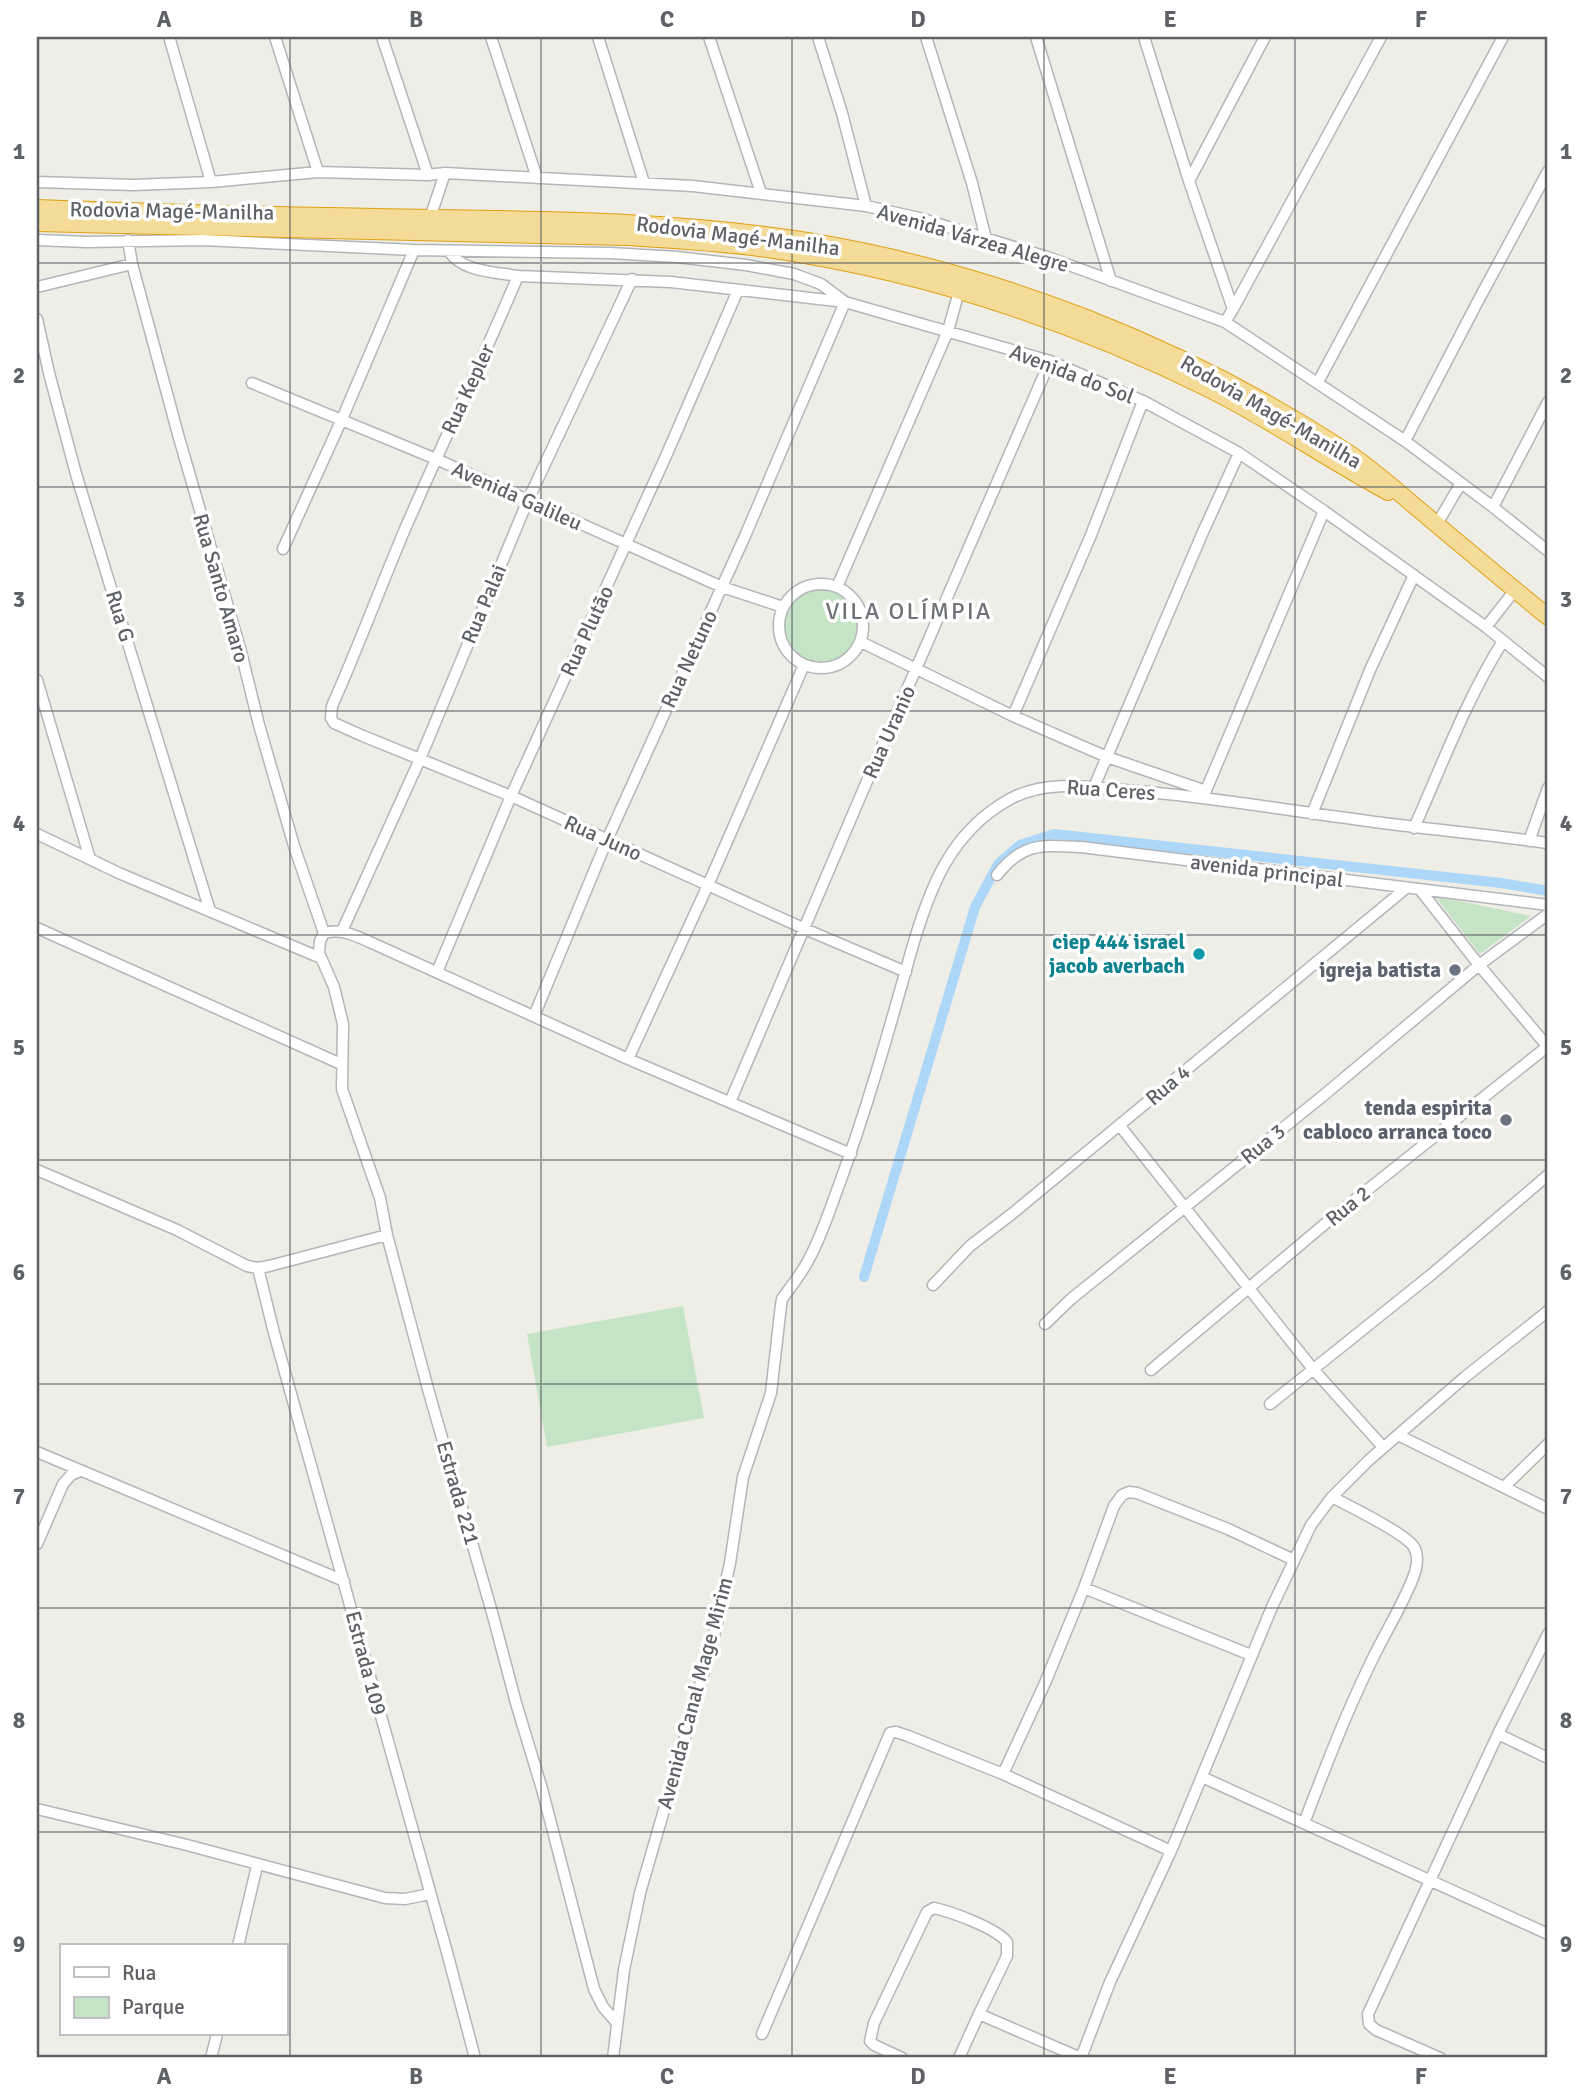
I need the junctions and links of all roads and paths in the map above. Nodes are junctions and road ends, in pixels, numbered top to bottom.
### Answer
1 (275, 37) edge
2 (382, 37) edge
3 (491, 37) edge
4 (598, 37) edge
5 (709, 37) edge
6 (818, 37) edge
7 (926, 37) edge
8 (1036, 37) edge
9 (1265, 37) edge
10 (1381, 37) edge
11 (1503, 37) edge
12 (1146, 38) edge
13 (170, 40) dead end
14 (1548, 171) edge
15 (318, 172) junction
16 (445, 173) junction
17 (428, 175) junction
18 (537, 178) junction
19 (1189, 181) junction
20 (37, 182) edge
21 (211, 182) junction
22 (644, 183) junction
23 (761, 193) junction
24 (866, 206) junction
25 (37, 208) edge
26 (429, 218) junction
27 (37, 223) edge
28 (986, 239) junction
29 (37, 240) edge
30 (128, 240) junction
31 (414, 250) junction
32 (449, 251) junction
33 (132, 264) junction
34 (518, 276) junction
35 (632, 279) junction
36 (1111, 281) junction
37 (37, 288) edge
38 (738, 290) junction
39 (959, 291) junction
40 (845, 302) junction
41 (1233, 309) junction
42 (37, 319) edge
43 (1226, 322) junction
44 (948, 331) junction
45 (1050, 361) junction
46 (1318, 382) junction
47 (252, 383) dead end
48 (1143, 401) junction
49 (1548, 402) edge
50 (342, 419) junction
51 (1405, 441) junction
52 (1239, 453) junction
53 (436, 459) junction
54 (1461, 483) junction
55 (528, 500) junction
56 (1493, 506) junction
57 (1418, 509) junction
58 (1324, 511) junction
59 (1437, 524) junction
60 (626, 545) junction
61 (283, 549) dead end
62 (1548, 551) edge
63 (1414, 575) junction
64 (722, 587) junction
65 (836, 587) junction
66 (1515, 590) junction
67 (783, 607) junction
68 (1548, 617) edge
69 (1486, 627) junction
70 (1503, 641) junction
71 (861, 642) junction
72 (804, 665) junction
73 (917, 670) junction
74 (1548, 677) edge
75 (37, 680) edge
76 (340, 688) joint
77 (1013, 716) junction
78 (1107, 757) junction
79 (419, 759) junction
80 (1094, 788) junction
81 (1548, 788) edge
82 (1205, 794) junction
83 (511, 796) junction
84 (1312, 814) junction
85 (1414, 828) junction
86 (37, 834) edge
87 (607, 840) junction
88 (1529, 841) junction
89 (1548, 843) edge
90 (90, 859) junction
91 (997, 875) dead end
92 (708, 884) junction
93 (1405, 889) junction
94 (1421, 891) junction
95 (1548, 905) edge
96 (210, 911) junction
97 (1548, 914) edge
98 (37, 928) edge
99 (805, 929) junction
100 (342, 931) junction
101 (324, 933) junction
102 (321, 958) junction
103 (1479, 965) junction
104 (437, 972) junction
105 (906, 972) junction
106 (534, 1016) junction
107 (1548, 1047) edge
108 (628, 1059) junction
109 (341, 1064) junction
110 (730, 1102) junction
111 (1119, 1126) junction
112 (850, 1154) junction
113 (37, 1170) edge
114 (1548, 1175) edge
115 (1184, 1206) junction
116 (387, 1235) junction
117 (258, 1268) junction
118 (933, 1285) dead end
119 (789, 1289) joint
120 (1248, 1289) junction
121 (1548, 1311) edge
122 (1045, 1324) dead end
123 (1313, 1369) junction
124 (1151, 1370) dead end
125 (1270, 1404) dead end
126 (1398, 1435) junction
127 (1548, 1444) edge
128 (1382, 1447) junction
129 (37, 1452) edge
130 (80, 1471) junction
131 (1504, 1487) junction
132 (1332, 1497) junction
133 (1548, 1509) edge
134 (37, 1544) edge
135 (1294, 1560) junction
136 (344, 1581) junction
137 (1084, 1588) junction
138 (1548, 1634) edge
139 (1251, 1655) junction
140 (1499, 1734) junction
141 (1548, 1758) edge
142 (1003, 1774) junction
143 (1202, 1777) junction
144 (37, 1809) edge
145 (1304, 1823) junction
146 (1171, 1851) junction
147 (257, 1866) junction
148 (1430, 1880) junction
149 (430, 1894) junction
150 (1548, 1934) edge
151 (238, 1944) edge
152 (979, 2014) junction
153 (617, 2024) junction
154 (762, 2034) dead end
155 (216, 2036) edge
156 (1413, 2053) edge
157 (211, 2058) edge
158 (475, 2058) edge
159 (613, 2058) edge
160 (902, 2058) edge
161 (959, 2058) edge
162 (1081, 2058) edge
163 (1440, 2058) edge

1 - 15 street
2 - 17 street
3 - 18 street
4 - 22 street
5 - 23 street
6 - 24 street
7 - 28 street
8 - 36 street
9 - 19 street
10 - 41 street
11 - 46 street
12 - 19 street
13 - 21 street
14 - 51 street
15 - 17 street, Avenida Várzea Alegre
15 - 21 street, Avenida Várzea Alegre
16 - 17 street, Avenida Várzea Alegre
16 - 18 street, Avenida Várzea Alegre
16 - 26 street
18 - 22 street, Avenida Várzea Alegre
19 - 41 street
20 - 21 street, Avenida Várzea Alegre
22 - 23 street, Avenida Várzea Alegre
23 - 24 street, Avenida Várzea Alegre
24 - 28 street, Avenida Várzea Alegre
25 - 26 highway, Rodovia Magé-Manilha
26 - 57 highway, Rodovia Magé-Manilha
27 - 39 highway, Rodovia Magé-Manilha
28 - 36 street, Avenida Várzea Alegre
29 - 30 street
30 - 31 street
30 - 33 street, Rua Santo Amaro
31 - 32 street
31 - 50 street
32 - 34 street
32 - 40 street
33 - 37 street
33 - 101 street, Rua Santo Amaro
34 - 35 street, Avenida do Sol
34 - 53 street, Rua Kepler
35 - 38 street, Avenida do Sol
35 - 55 street, Rua Palai
36 - 43 street, Avenida Várzea Alegre
38 - 40 street, Avenida do Sol
38 - 60 street, Rua Plutão
39 - 44 street
39 - 57 highway, Rodovia Magé-Manilha
40 - 44 street, Avenida do Sol
40 - 64 street, Rua Netuno
41 - 43 street
42 - 96 street, Rua G
43 - 46 street, Avenida Várzea Alegre
44 - 45 street, Avenida do Sol
44 - 65 street
45 - 48 street, Avenida do Sol
45 - 73 street, Rua Uranio
46 - 51 street, Avenida Várzea Alegre
47 - 50 street, Avenida Galileu
48 - 52 street, Avenida do Sol
48 - 77 street
49 - 56 street
50 - 53 street, Avenida Galileu
50 - 61 street
51 - 54 street, Avenida Várzea Alegre
52 - 58 street, Avenida do Sol
52 - 78 street
53 - 55 street, Avenida Galileu
53 - 76 street, Rua Kepler
54 - 56 street, Avenida Várzea Alegre
54 - 59 street
55 - 60 street, Avenida Galileu
55 - 79 street, Rua Palai
56 - 62 street, Avenida Várzea Alegre
57 - 59 highway, Rodovia Magé-Manilha
58 - 63 street, Avenida do Sol
58 - 82 street
59 - 66 highway, Rodovia Magé-Manilha
60 - 64 street, Avenida Galileu
60 - 83 street, Rua Plutão
63 - 69 street, Avenida do Sol
63 - 84 street
64 - 67 street, Avenida Galileu
64 - 87 street, Rua Netuno
65 - 67 street
65 - 71 street
66 - 68 highway, Rodovia Magé-Manilha
66 - 69 street
67 - 72 street
69 - 70 street, Avenida do Sol
70 - 74 street, Avenida do Sol
70 - 85 street
71 - 72 street
71 - 73 street
72 - 92 street
73 - 77 street
73 - 99 street, Rua Uranio
75 - 90 street
76 - 79 street, Rua Juno
77 - 78 street
78 - 80 street
78 - 82 street
79 - 83 street, Rua Juno
79 - 100 street, Rua Palai
80 - 82 street, Rua Ceres
80 - 105 street, Rua Ceres
81 - 88 street
82 - 84 street, Rua Ceres
83 - 87 street, Rua Juno
83 - 104 street, Rua Plutão
84 - 85 street, Rua Ceres
85 - 88 street, Rua Ceres
86 - 90 street
87 - 92 street, Rua Juno
87 - 106 street, Rua Netuno
88 - 89 street, Rua Ceres
90 - 96 street
91 - 93 street, avenida principal
92 - 99 street, Rua Juno
92 - 108 street
93 - 94 street, avenida principal
93 - 111 street, Rua 4
94 - 95 street, avenida principal
94 - 103 street
96 - 102 street
97 - 103 street, Rua 3
98 - 109 street
99 - 105 street, Rua Juno
99 - 110 street, Rua Uranio
100 - 101 street
100 - 104 street
101 - 102 street
102 - 109 street, Estrada 221
103 - 107 street
103 - 115 street, Rua 3
104 - 106 street
105 - 112 street, Rua Ceres
106 - 108 street
107 - 120 street, Rua 2
108 - 110 street
109 - 116 street, Estrada 221
110 - 112 street
111 - 115 street
111 - 118 street, Rua 4
112 - 119 street, Rua Ceres
113 - 117 street
114 - 123 street
115 - 120 street
115 - 122 street, Rua 3
116 - 117 street
116 - 153 street, Estrada 221
117 - 136 street, Estrada 109
119 - 153 street, Avenida Canal Mage Mirim
120 - 123 street
120 - 124 street, Rua 2
121 - 126 street
123 - 125 street
123 - 128 street
126 - 128 street
126 - 131 street
127 - 131 street
128 - 132 street
129 - 130 street
130 - 134 street
130 - 136 street
131 - 133 street
132 - 135 street
132 - 145 street
135 - 137 street
135 - 139 street
136 - 149 street, Estrada 109
137 - 139 street
137 - 142 street
138 - 140 street
139 - 143 street
140 - 141 street
140 - 148 street
142 - 146 street
142 - 154 street
143 - 145 street
143 - 146 street
144 - 147 street
145 - 148 street
146 - 162 street
147 - 149 street
147 - 151 street
148 - 150 street
148 - 156 street
149 - 158 street, Estrada 109
152 - 160 street
152 - 161 street
152 - 162 street
153 - 159 street, Avenida Canal Mage Mirim
155 - 157 street
156 - 163 street

